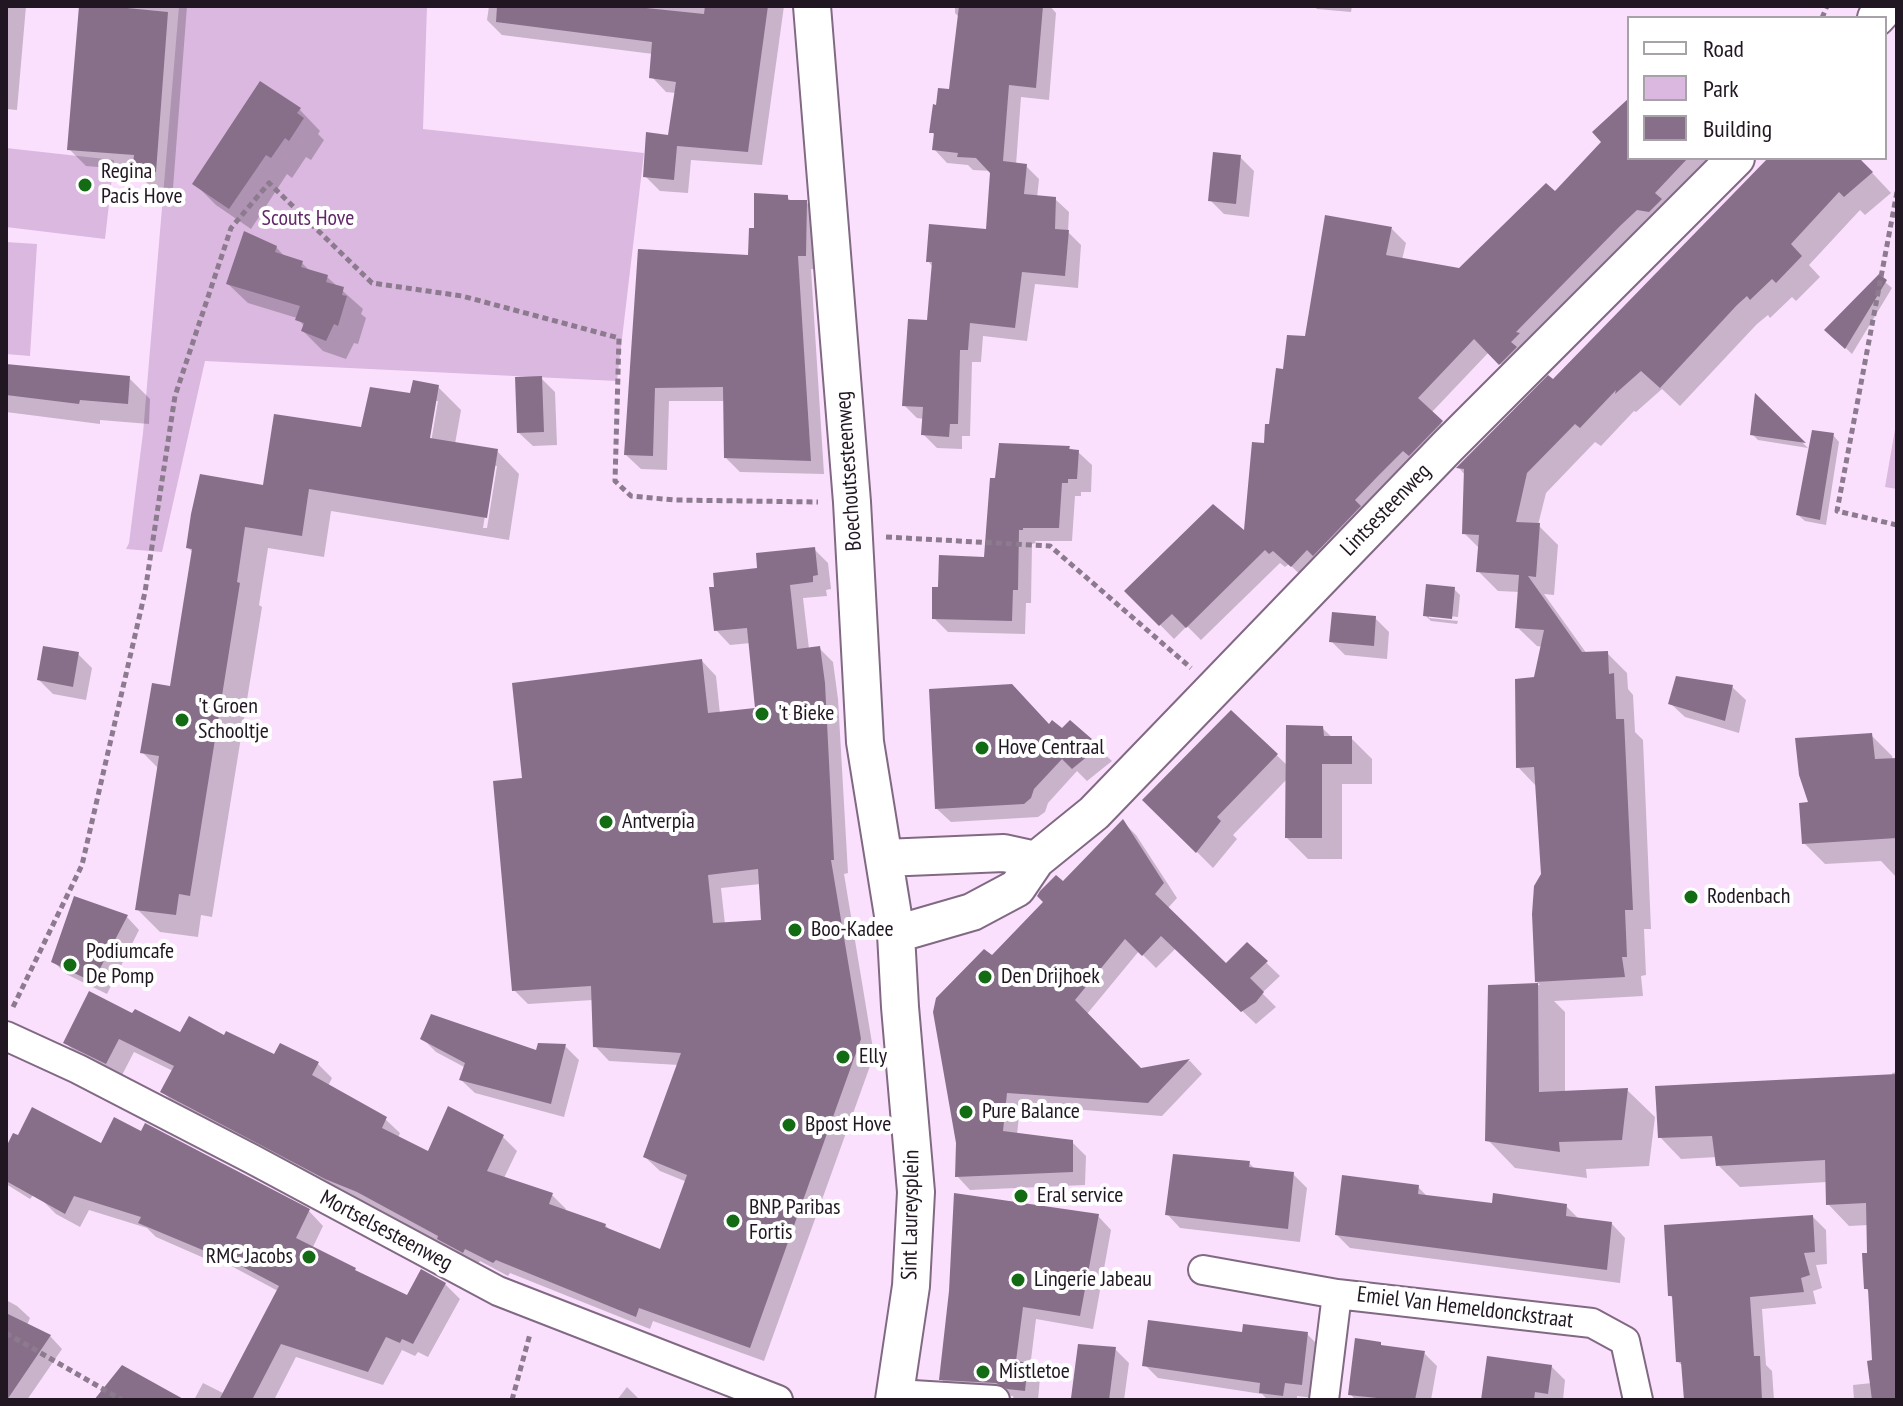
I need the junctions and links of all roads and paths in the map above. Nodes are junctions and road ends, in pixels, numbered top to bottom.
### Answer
1 (812, 6) edge
2 (1734, 160) edge
3 (1897, 192) edge
4 (853, 518) junction
5 (1897, 525) edge
6 (1214, 689) junction
7 (884, 858) junction
8 (1036, 860) junction
9 (896, 934) junction
10 (13, 1008) dead end
11 (6, 1036) edge
12 (1203, 1270) dead end
13 (1337, 1294) junction
14 (540, 1307) junction
15 (6, 1333) edge
16 (895, 1397) edge
17 (122, 1400) edge
18 (512, 1400) edge
19 (778, 1400) edge
20 (995, 1400) edge
21 (1324, 1400) edge
22 (1638, 1400) edge

1 - 4 street, Boechoutsesteenweg
2 - 6 street, Lintsesteenweg
3 - 5 path
4 - 6 path
4 - 7 street, Boechoutsesteenweg
4 - 10 path
6 - 8 street, Lintsesteenweg
7 - 8 street
7 - 9 street, Boechoutsesteenweg
8 - 9 street, Lintsesteenweg
9 - 16 street, Sint Laureysplein
11 - 14 street, Mortselsesteenweg
12 - 13 street, Emiel Van Hemeldonckstraat
13 - 21 street, Emiel Van Hemeldonckstraat
13 - 22 street, Emiel Van Hemeldonckstraat
14 - 18 path
14 - 19 street, Mortselsesteenweg
15 - 17 path
16 - 20 street

